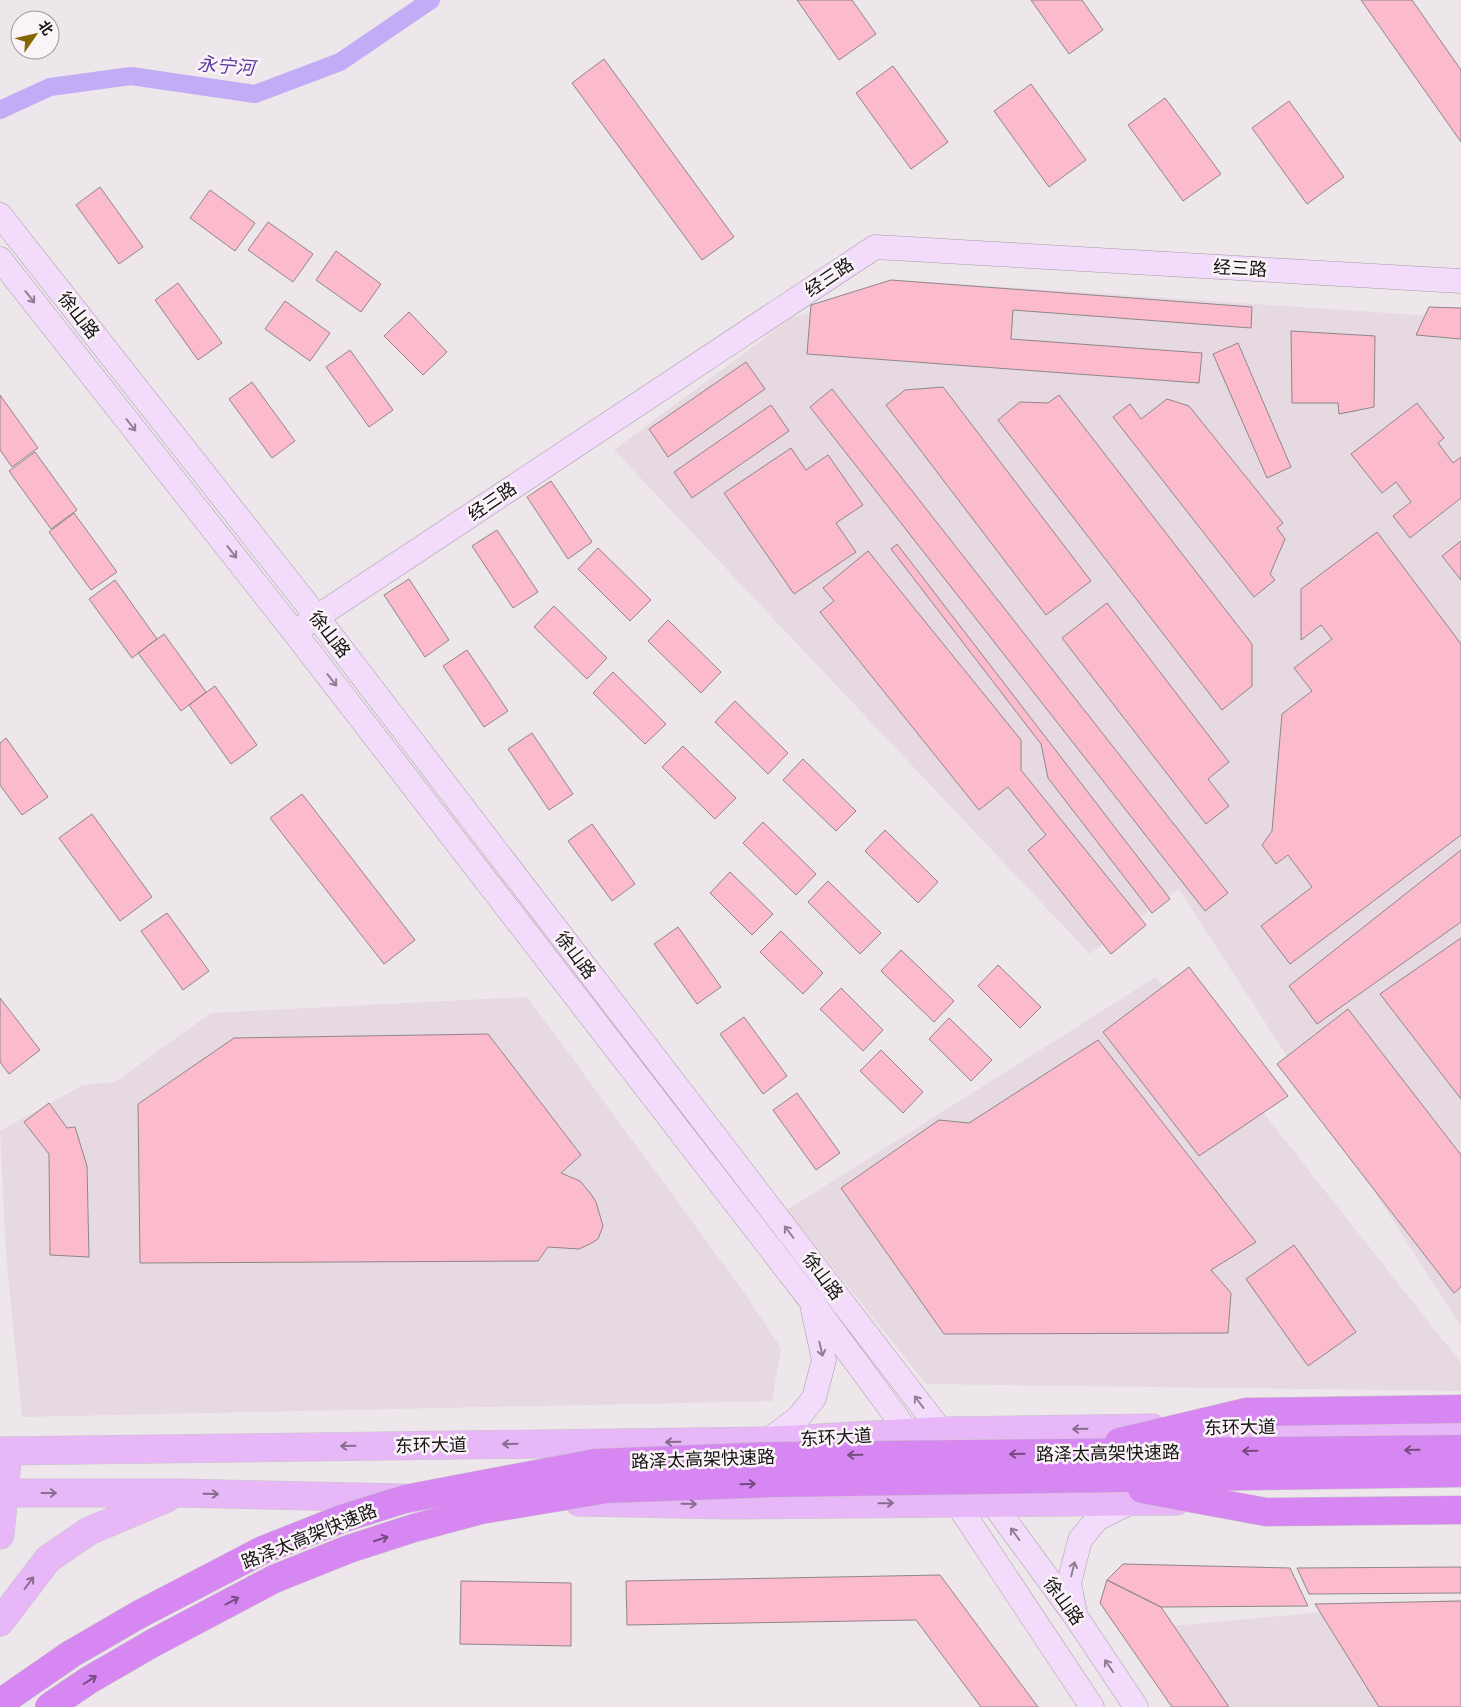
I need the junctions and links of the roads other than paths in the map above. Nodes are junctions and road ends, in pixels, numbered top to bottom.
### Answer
1 (0, 215) edge
2 (0, 259) edge
3 (1461, 280) edge
4 (317, 617) junction
5 (294, 632) junction
6 (811, 1301) junction
7 (1461, 1409) edge
8 (1461, 1424) edge
9 (942, 1431) junction
10 (909, 1434) junction
11 (767, 1441) junction
12 (1461, 1449) edge
13 (4, 1450) edge
14 (1069, 1453) junction
15 (1461, 1473) edge
16 (1082, 1478) junction
17 (2, 1493) edge
18 (178, 1493) junction
19 (1461, 1498) edge
20 (957, 1502) junction
21 (1131, 1502) junction
22 (992, 1503) junction
23 (1461, 1510) edge
24 (0, 1536) edge
25 (1076, 1617) junction
26 (0, 1622) edge
27 (1, 1706) edge
28 (49, 1707) edge
29 (1092, 1707) edge
30 (1136, 1707) edge

1 - 4 main road, 徐山路
2 -> 5 main road, 徐山路
3 - 4 main road, 经三路
4 - 5 main road, 经三路
9 -> 4 main road, 徐山路
5 -> 6 main road, 徐山路
6 - 10 main road, 徐山路
6 -> 11 main road
7 - 14 highway, bridge
8 -> 9 main road, 东环大道
9 - 10 main road, 东环大道
9 - 22 main road, 徐山路
10 - 11 main road, 东环大道
10 - 20 main road, 徐山路
11 -> 13 main road, 东环大道
12 -> 14 highway, 路泽太高架快速路, bridge
13 - 17 main road
14 -> 27 highway, 路泽太高架快速路, bridge
15 - 16 highway, 路泽太高架快速路, bridge
16 - 23 highway, bridge
28 -> 16 highway, 路泽太高架快速路, bridge
17 -> 18 main road
17 - 24 main road
18 -> 20 main road
26 -> 18 main road
19 - 21 main road
20 - 22 main road
20 - 29 main road, 徐山路
21 - 22 main road
25 -> 21 main road
25 -> 22 main road, 徐山路
30 -> 25 main road, 徐山路

